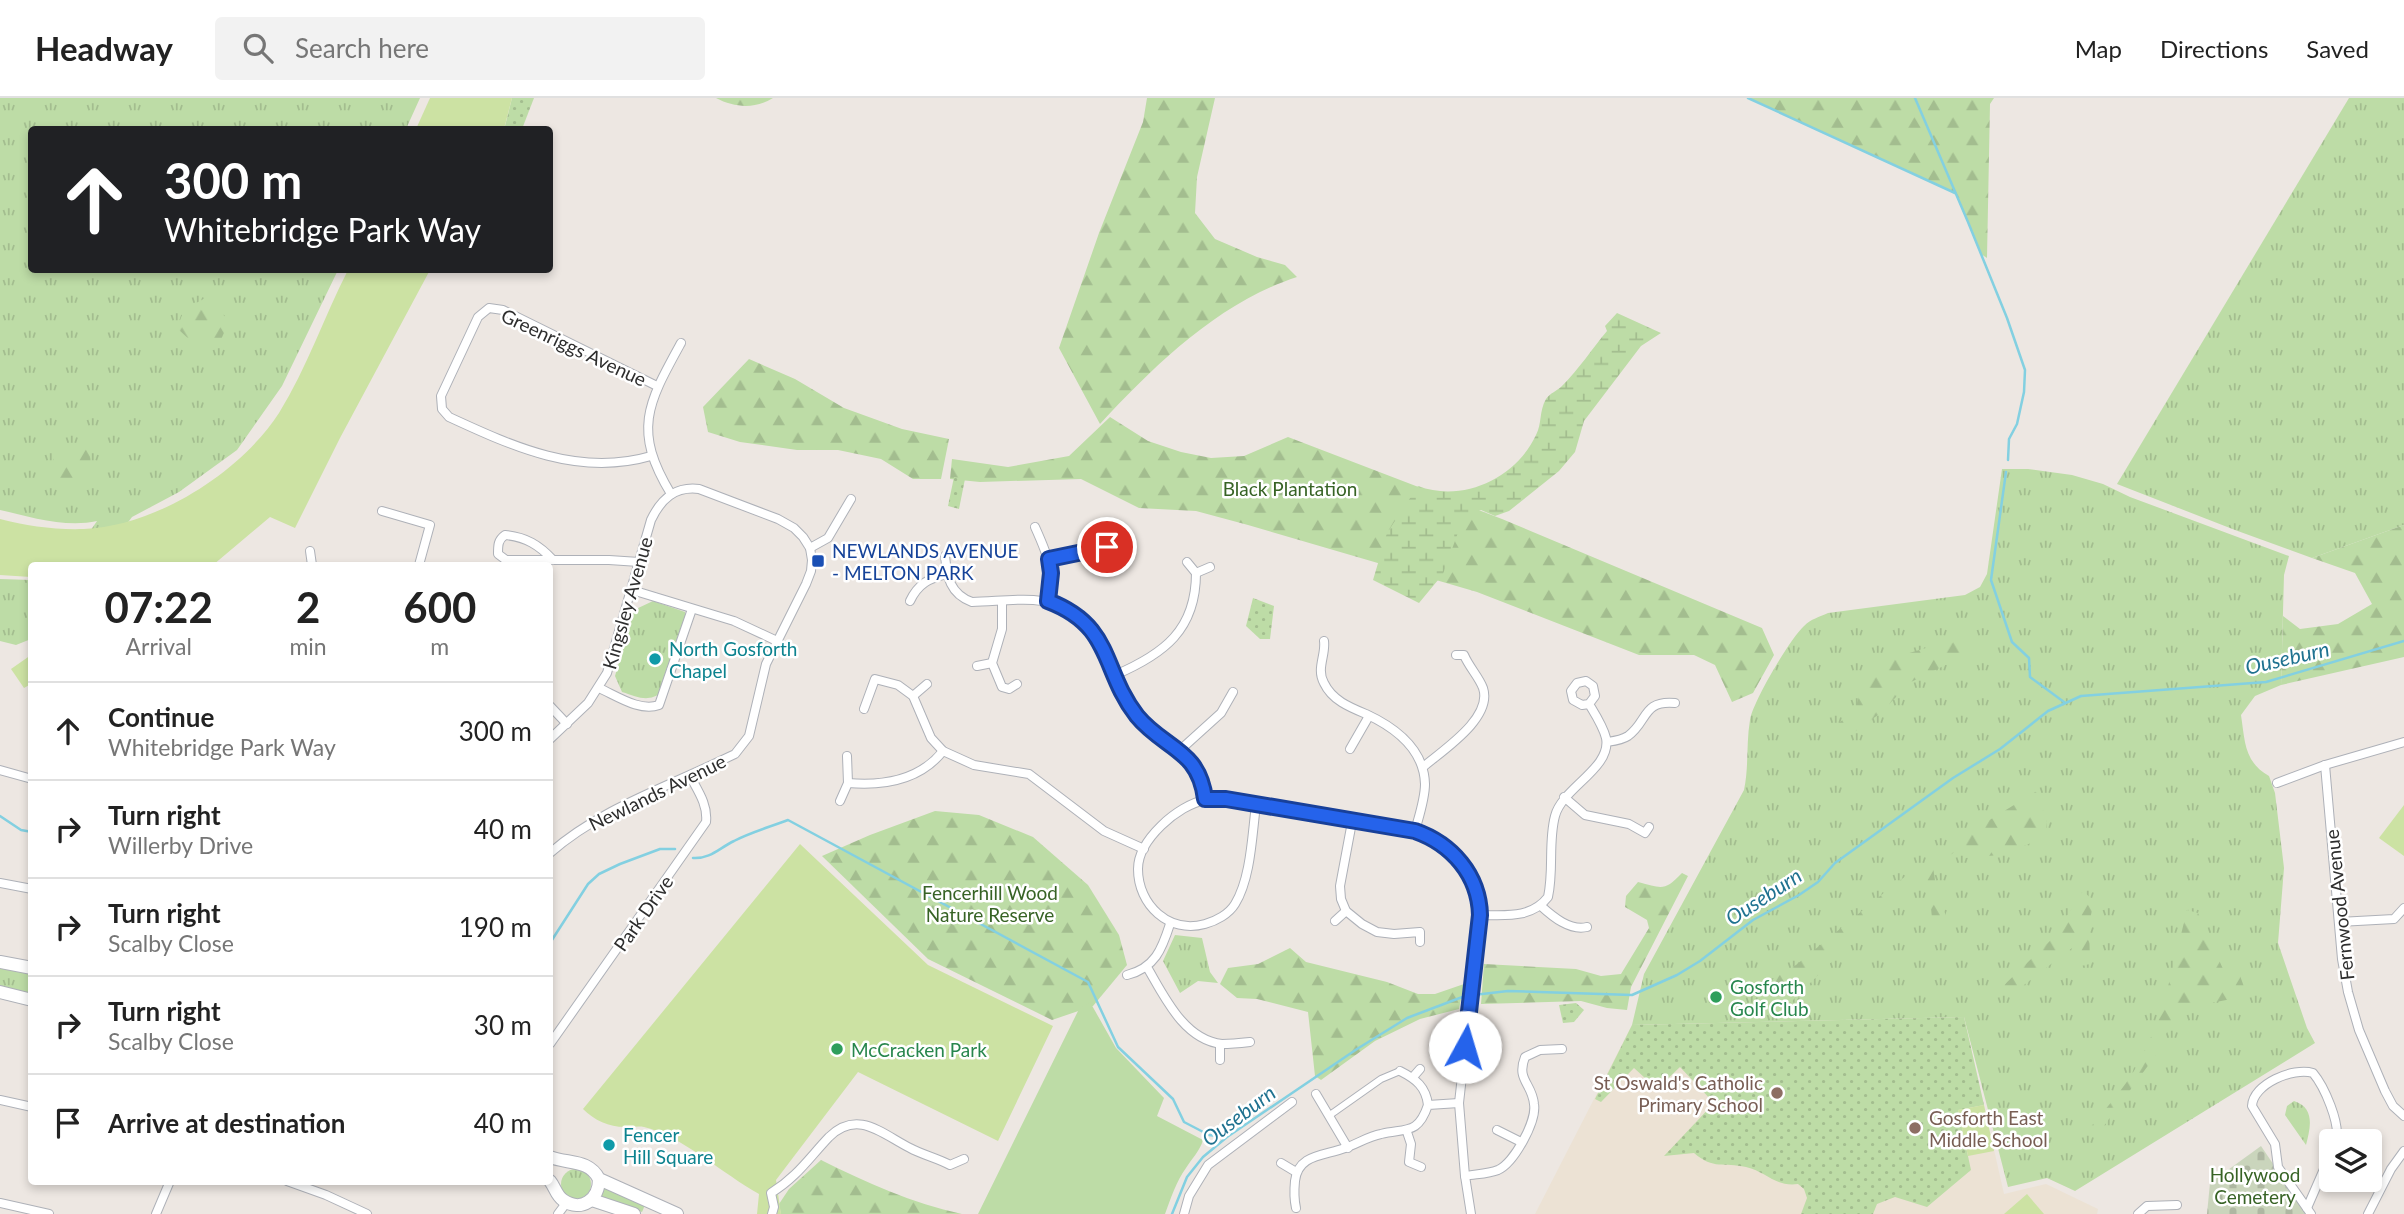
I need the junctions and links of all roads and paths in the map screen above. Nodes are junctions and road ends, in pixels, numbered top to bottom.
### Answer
1 (681, 343) dead end
2 (657, 386) junction
3 (651, 456) junction
4 (671, 494) junction
5 (850, 499) dead end
6 (382, 511) dead end
7 (1035, 527) dead end
8 (1107, 534) dead end
9 (1107, 547) junction
10 (810, 548) junction
11 (310, 551) dead end
12 (1120, 551) dead end
13 (945, 556) dead end
14 (1049, 559) junction
15 (553, 560) junction
16 (312, 562) edge
17 (420, 562) edge
18 (639, 562) junction
19 (1187, 562) dead end
20 (1210, 567) dead end
21 (1196, 573) junction
22 (947, 575) junction
23 (632, 590) junction
24 (910, 601) dead end
25 (1002, 601) junction
26 (1048, 601) junction
27 (692, 609) junction
28 (777, 641) junction
29 (1327, 646) dead end
30 (1464, 654) dead end
31 (992, 663) junction
32 (977, 666) dead end
33 (1115, 675) junction
34 (927, 684) dead end
35 (1017, 684) dead end
36 (599, 688) junction
37 (1233, 692) dead end
38 (914, 696) junction
39 (1675, 703) dead end
40 (1589, 704) dead end
41 (553, 709) edge
42 (864, 709) dead end
43 (1369, 716) junction
44 (567, 724) junction
45 (553, 736) edge
46 (1607, 742) junction
47 (2404, 742) edge
48 (1350, 749) dead end
49 (943, 751) junction
50 (1179, 751) junction
51 (847, 756) dead end
52 (2325, 765) junction
53 (1423, 767) junction
54 (0, 770) edge
55 (690, 776) junction
56 (28, 778) edge
57 (848, 783) junction
58 (2277, 783) dead end
59 (1564, 797) junction
60 (1205, 799) junction
61 (840, 801) dead end
62 (1256, 806) junction
63 (1352, 822) junction
64 (1415, 831) junction
65 (1646, 833) dead end
66 (1144, 849) junction
67 (553, 851) edge
68 (0, 883) edge
69 (28, 888) edge
70 (1541, 906) junction
71 (2404, 908) edge
72 (1346, 911) junction
73 (1480, 915) junction
74 (1335, 921) dead end
75 (2339, 922) junction
76 (1170, 924) junction
77 (1587, 927) dead end
78 (1421, 934) dead end
79 (0, 962) edge
80 (28, 967) edge
81 (1147, 967) junction
82 (1127, 975) dead end
83 (0, 992) edge
84 (28, 999) edge
85 (553, 1040) edge
86 (1250, 1042) dead end
87 (1220, 1044) junction
88 (1562, 1049) dead end
89 (1220, 1060) dead end
90 (1420, 1069) dead end
91 (1400, 1071) joint
92 (1413, 1077) junction
93 (1316, 1094) dead end
94 (0, 1100) edge
95 (1292, 1102) dead end
96 (1459, 1102) junction
97 (1428, 1105) junction
98 (28, 1106) edge
99 (1330, 1115) junction
100 (2404, 1116) edge
101 (2338, 1129) edge
102 (1497, 1130) dead end
103 (1407, 1132) junction
104 (1521, 1142) junction
105 (1348, 1147) junction
106 (2404, 1151) edge
107 (553, 1158) edge
108 (964, 1159) dead end
109 (564, 1162) junction
110 (1281, 1163) dead end
111 (950, 1165) junction
112 (1421, 1167) dead end
113 (1296, 1172) junction
114 (947, 1175) dead end
115 (1465, 1176) junction
116 (553, 1177) edge
117 (600, 1179) junction
118 (168, 1185) edge
119 (298, 1185) edge
120 (552, 1185) edge
121 (2319, 1185) edge
122 (592, 1200) junction
123 (567, 1202) junction
124 (0, 1203) edge
125 (1296, 1208) dead end
126 (2176, 1209) edge
127 (2309, 1211) edge
128 (48, 1214) edge
129 (156, 1214) edge
130 (367, 1214) edge
131 (558, 1214) edge
132 (634, 1214) edge
133 (677, 1214) edge
134 (772, 1214) edge
135 (1184, 1214) edge
136 (1471, 1214) edge
137 (2138, 1214) edge
138 (2368, 1214) edge

1 - 2 street
2 - 3 street
2 - 3 street, Greenriggs Avenue
3 - 4 street
4 - 10 street
4 - 18 street, Kingsley Avenue
5 - 10 street
6 - 17 street
7 - 14 street
8 - 9 street
9 - 12 street
9 - 14 street
10 - 28 street, Newlands Avenue
11 - 16 street
13 - 22 street
14 - 26 street
15 - 15 street
15 - 18 street
18 - 23 street, Kingsley Avenue
19 - 21 street
20 - 21 street
21 - 33 street
22 - 24 street
22 - 25 street
23 - 27 street
23 - 36 street, Kingsley Avenue
25 - 26 street
25 - 31 street
26 - 33 street
27 - 28 street
27 - 36 street
28 - 55 street, Newlands Avenue
29 - 43 street
30 - 53 street
31 - 32 street
31 - 35 street
33 - 50 street
34 - 38 street
36 - 44 street, Kingsley Avenue
37 - 50 street
38 - 42 street
38 - 49 street
39 - 46 street
40 - 46 street
41 - 44 street
43 - 48 street
43 - 53 street
44 - 45 street, Kingsley Avenue
46 - 59 street
47 - 52 street
49 - 57 street
49 - 66 street
50 - 60 street
51 - 57 street
52 - 58 street
52 - 75 street, Fernwood Avenue
53 - 64 street
54 - 56 street
55 - 67 street, Newlands Avenue
55 - 85 street, Park Drive
57 - 61 street
59 - 65 street
59 - 70 street
60 - 62 street
60 - 66 street
62 - 63 street
62 - 76 street
63 - 64 street
63 - 72 street
64 - 73 street
66 - 76 street
68 - 69 street
70 - 73 street
70 - 77 street
71 - 75 street
72 - 74 street
72 - 78 street
73 - 96 street
75 - 100 street, Fernwood Avenue
76 - 81 street
79 - 80 main road
81 - 82 street
81 - 87 street
83 - 84 main road
86 - 87 street
87 - 89 street
88 - 104 street
90 - 92 street
91 - 92 street
91 - 99 street
92 - 97 street
93 - 99 street
94 - 98 street
95 - 135 street
96 - 97 street
96 - 115 street
97 - 103 street
99 - 105 street
101 - 127 street
102 - 104 street
103 - 105 street
103 - 112 street
104 - 115 street
105 - 113 street
106 - 138 street
107 - 109 main road
108 - 111 street
109 - 116 main road
109 - 117 main road
110 - 113 street
111 - 114 street
111 - 134 street
113 - 125 street
115 - 136 street
117 - 122 main road
117 - 133 main road
118 - 129 street
119 - 130 street
120 - 123 main road
121 - 127 street
122 - 123 main road
122 - 132 main road
123 - 131 street
124 - 128 street
126 - 137 street

